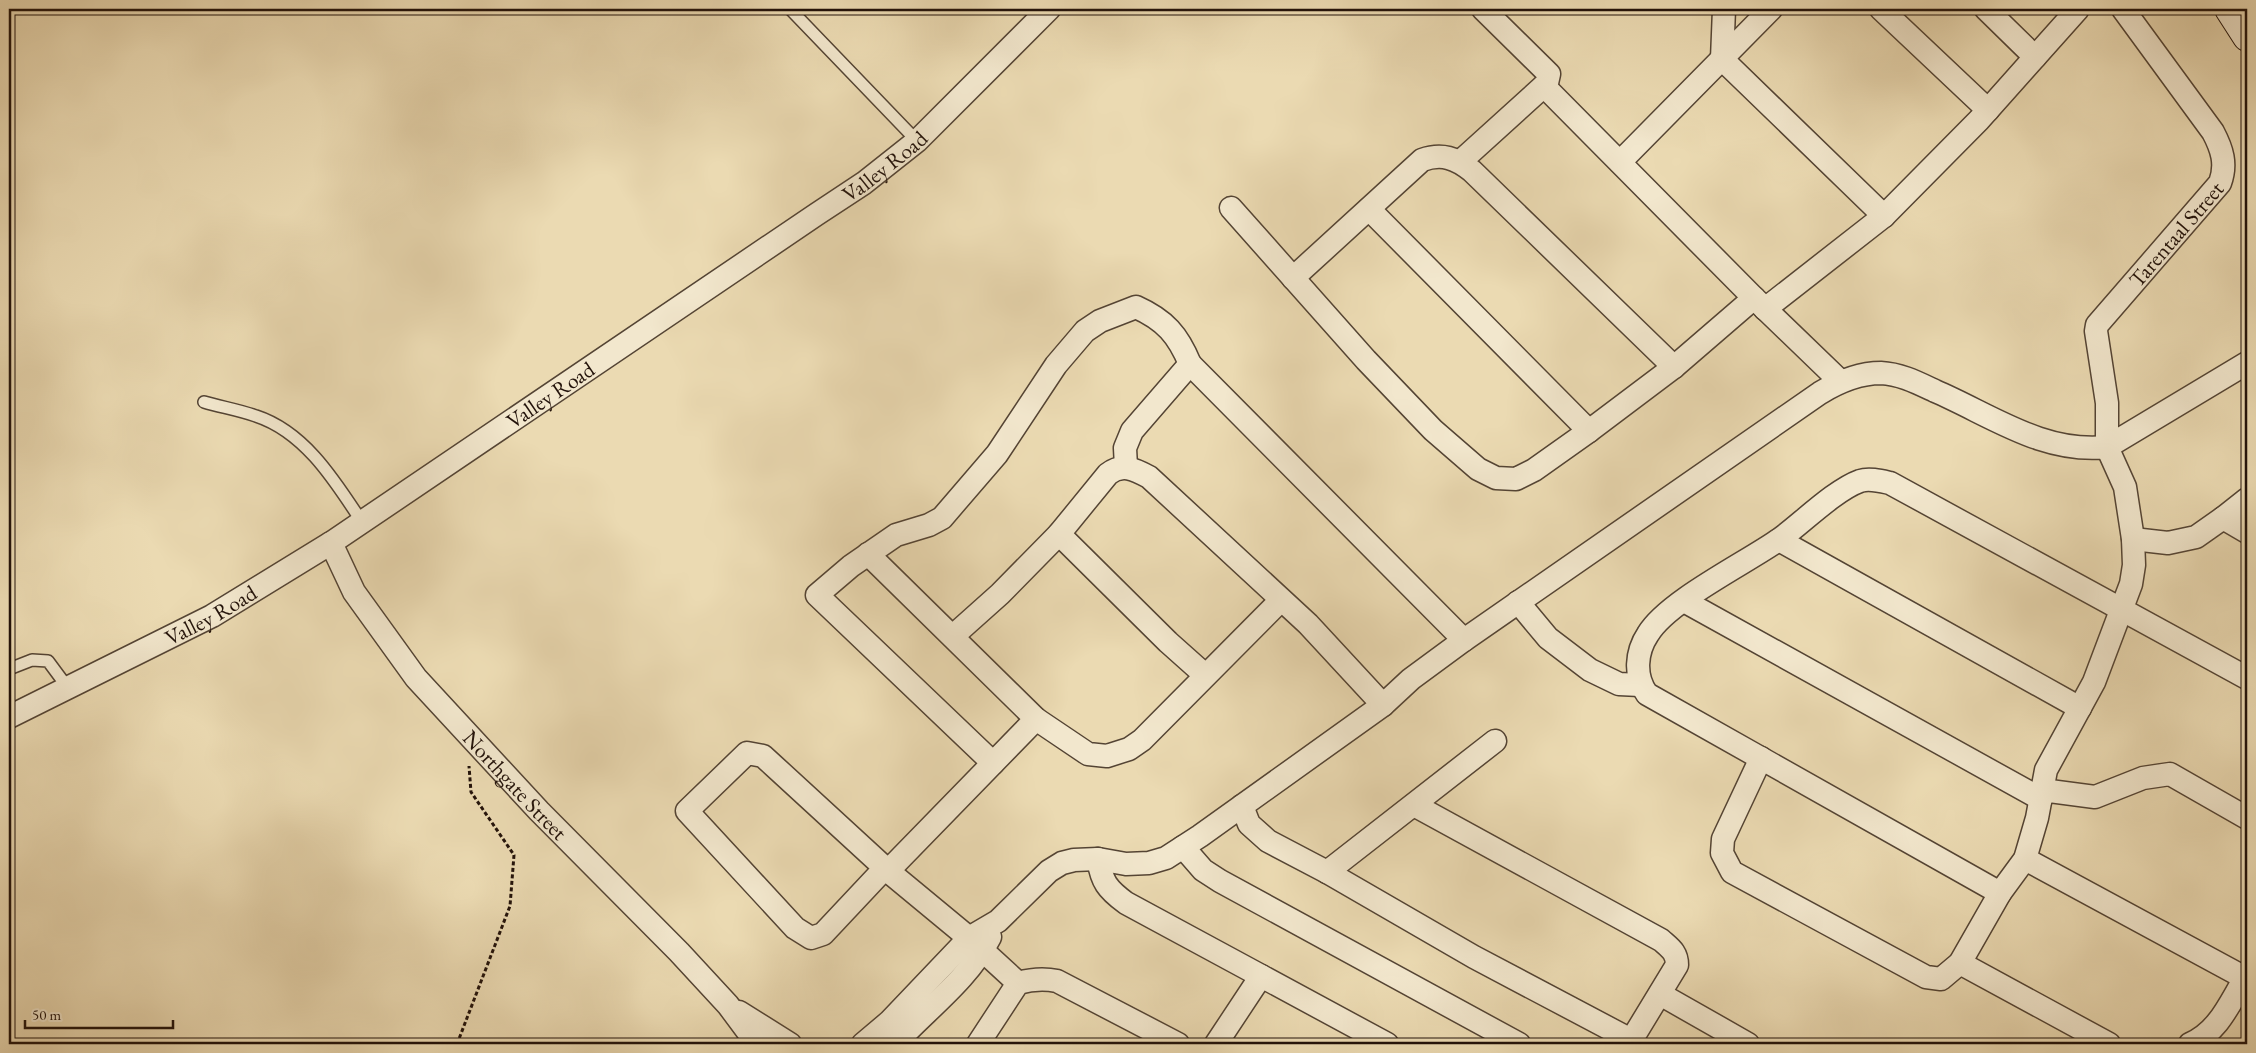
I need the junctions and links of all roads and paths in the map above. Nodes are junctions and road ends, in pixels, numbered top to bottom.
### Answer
1 (790, 9) edge
2 (1049, 9) edge
3 (1483, 9) edge
4 (1724, 9) edge
5 (1771, 9) edge
6 (1881, 9) edge
7 (1986, 9) edge
8 (2078, 9) edge
9 (2123, 9) edge
10 (2229, 9) edge
11 (2247, 37) edge
12 (2035, 57) junction
13 (1722, 59) junction
14 (1544, 86) junction
15 (1988, 110) junction
16 (916, 141) junction
17 (1460, 161) junction
18 (1620, 162) junction
19 (1231, 208) dead end
20 (1369, 209) junction
21 (1884, 216) junction
22 (1293, 278) junction
23 (1760, 303) junction
24 (2247, 363) edge
25 (1190, 364) junction
26 (1674, 367) junction
27 (1840, 381) junction
28 (204, 402) dead end
29 (1589, 432) junction
30 (2107, 447) junction
31 (1126, 467) junction
32 (2247, 499) edge
33 (2223, 518) junction
34 (362, 522) junction
35 (2247, 532) edge
36 (1059, 534) junction
37 (1779, 540) junction
38 (2133, 540) junction
39 (331, 543) junction
40 (868, 554) junction
41 (1282, 600) junction
42 (1684, 601) junction
43 (1518, 602) junction
44 (2123, 612) junction
45 (953, 636) junction
46 (1464, 640) junction
47 (9, 669) edge
48 (1205, 675) junction
49 (2247, 678) edge
50 (1640, 685) junction
51 (68, 688) junction
52 (1383, 705) junction
53 (2080, 708) junction
54 (9, 717) edge
55 (1036, 719) junction
56 (466, 732) junction
57 (1495, 741) dead end
58 (1761, 758) junction
59 (993, 763) junction
60 (2041, 795) junction
61 (1414, 805) junction
62 (1242, 806) junction
63 (2247, 818) edge
64 (1183, 847) junction
65 (1098, 859) junction
66 (2025, 859) junction
67 (886, 870) junction
68 (1327, 872) junction
69 (2000, 893) junction
70 (976, 945) junction
71 (1960, 963) junction
72 (1261, 976) junction
73 (2246, 979) edge
74 (1018, 983) junction
75 (1660, 994) junction
76 (728, 1005) junction
77 (896, 1034) edge
78 (987, 1042) edge
79 (1630, 1042) edge
80 (457, 1044) edge
81 (757, 1044) edge
82 (790, 1044) edge
83 (863, 1044) edge
84 (1178, 1044) edge
85 (1216, 1044) edge
86 (1387, 1044) edge
87 (1519, 1044) edge
88 (1748, 1044) edge
89 (2109, 1044) edge
90 (2190, 1044) edge

1 - 16 lane
2 - 16 street, Valley Road
3 - 14 street
4 - 13 street
5 - 13 street
6 - 15 street
7 - 12 street
8 - 12 street
9 - 30 street, Tarentaal Street
10 - 11 street
12 - 15 street
13 - 18 street
13 - 21 street
14 - 17 street
14 - 18 street
15 - 21 street
16 - 34 street, Valley Road
17 - 20 street
17 - 26 street
18 - 23 street
19 - 22 street
20 - 22 street
20 - 29 street
21 - 23 street
22 - 29 street
23 - 26 street
23 - 27 street
24 - 30 street
25 - 31 street
25 - 40 street
25 - 46 street
26 - 29 street
27 - 30 street
27 - 43 street
28 - 34 lane
30 - 38 street
31 - 36 street
31 - 41 street
32 - 33 street
33 - 35 street
33 - 38 street
34 - 39 street, Valley Road
36 - 45 street
36 - 48 street
37 - 42 street
37 - 44 street
37 - 53 street
38 - 44 street
39 - 51 street, Valley Road
39 - 56 street, Northgate Street
40 - 45 street
40 - 59 street
41 - 48 street
41 - 52 street
42 - 50 street
42 - 60 street
43 - 46 street
43 - 50 street
44 - 49 street
44 - 53 street
45 - 55 street
46 - 52 street
47 - 51 lane
48 - 55 street
50 - 58 street
51 - 54 street, Valley Road
52 - 62 street
53 - 60 street
55 - 59 street
56 - 76 street, Northgate Street
56 - 80 path
57 - 61 street
58 - 69 street
58 - 71 street
59 - 67 street
60 - 63 street
60 - 66 street
61 - 68 street
61 - 75 street
62 - 64 street
62 - 68 street
64 - 65 street
64 - 87 street
65 - 70 street
65 - 72 street
66 - 69 street
66 - 73 street
67 - 67 street
67 - 70 street
68 - 79 street
69 - 71 street
70 - 74 street
70 - 77 street
71 - 89 street
72 - 85 street
72 - 86 street
73 - 90 street
74 - 78 street
74 - 84 street
75 - 79 street
75 - 88 street
76 - 81 street, Northgate Street
76 - 82 street, Northgate Street
77 - 83 street

